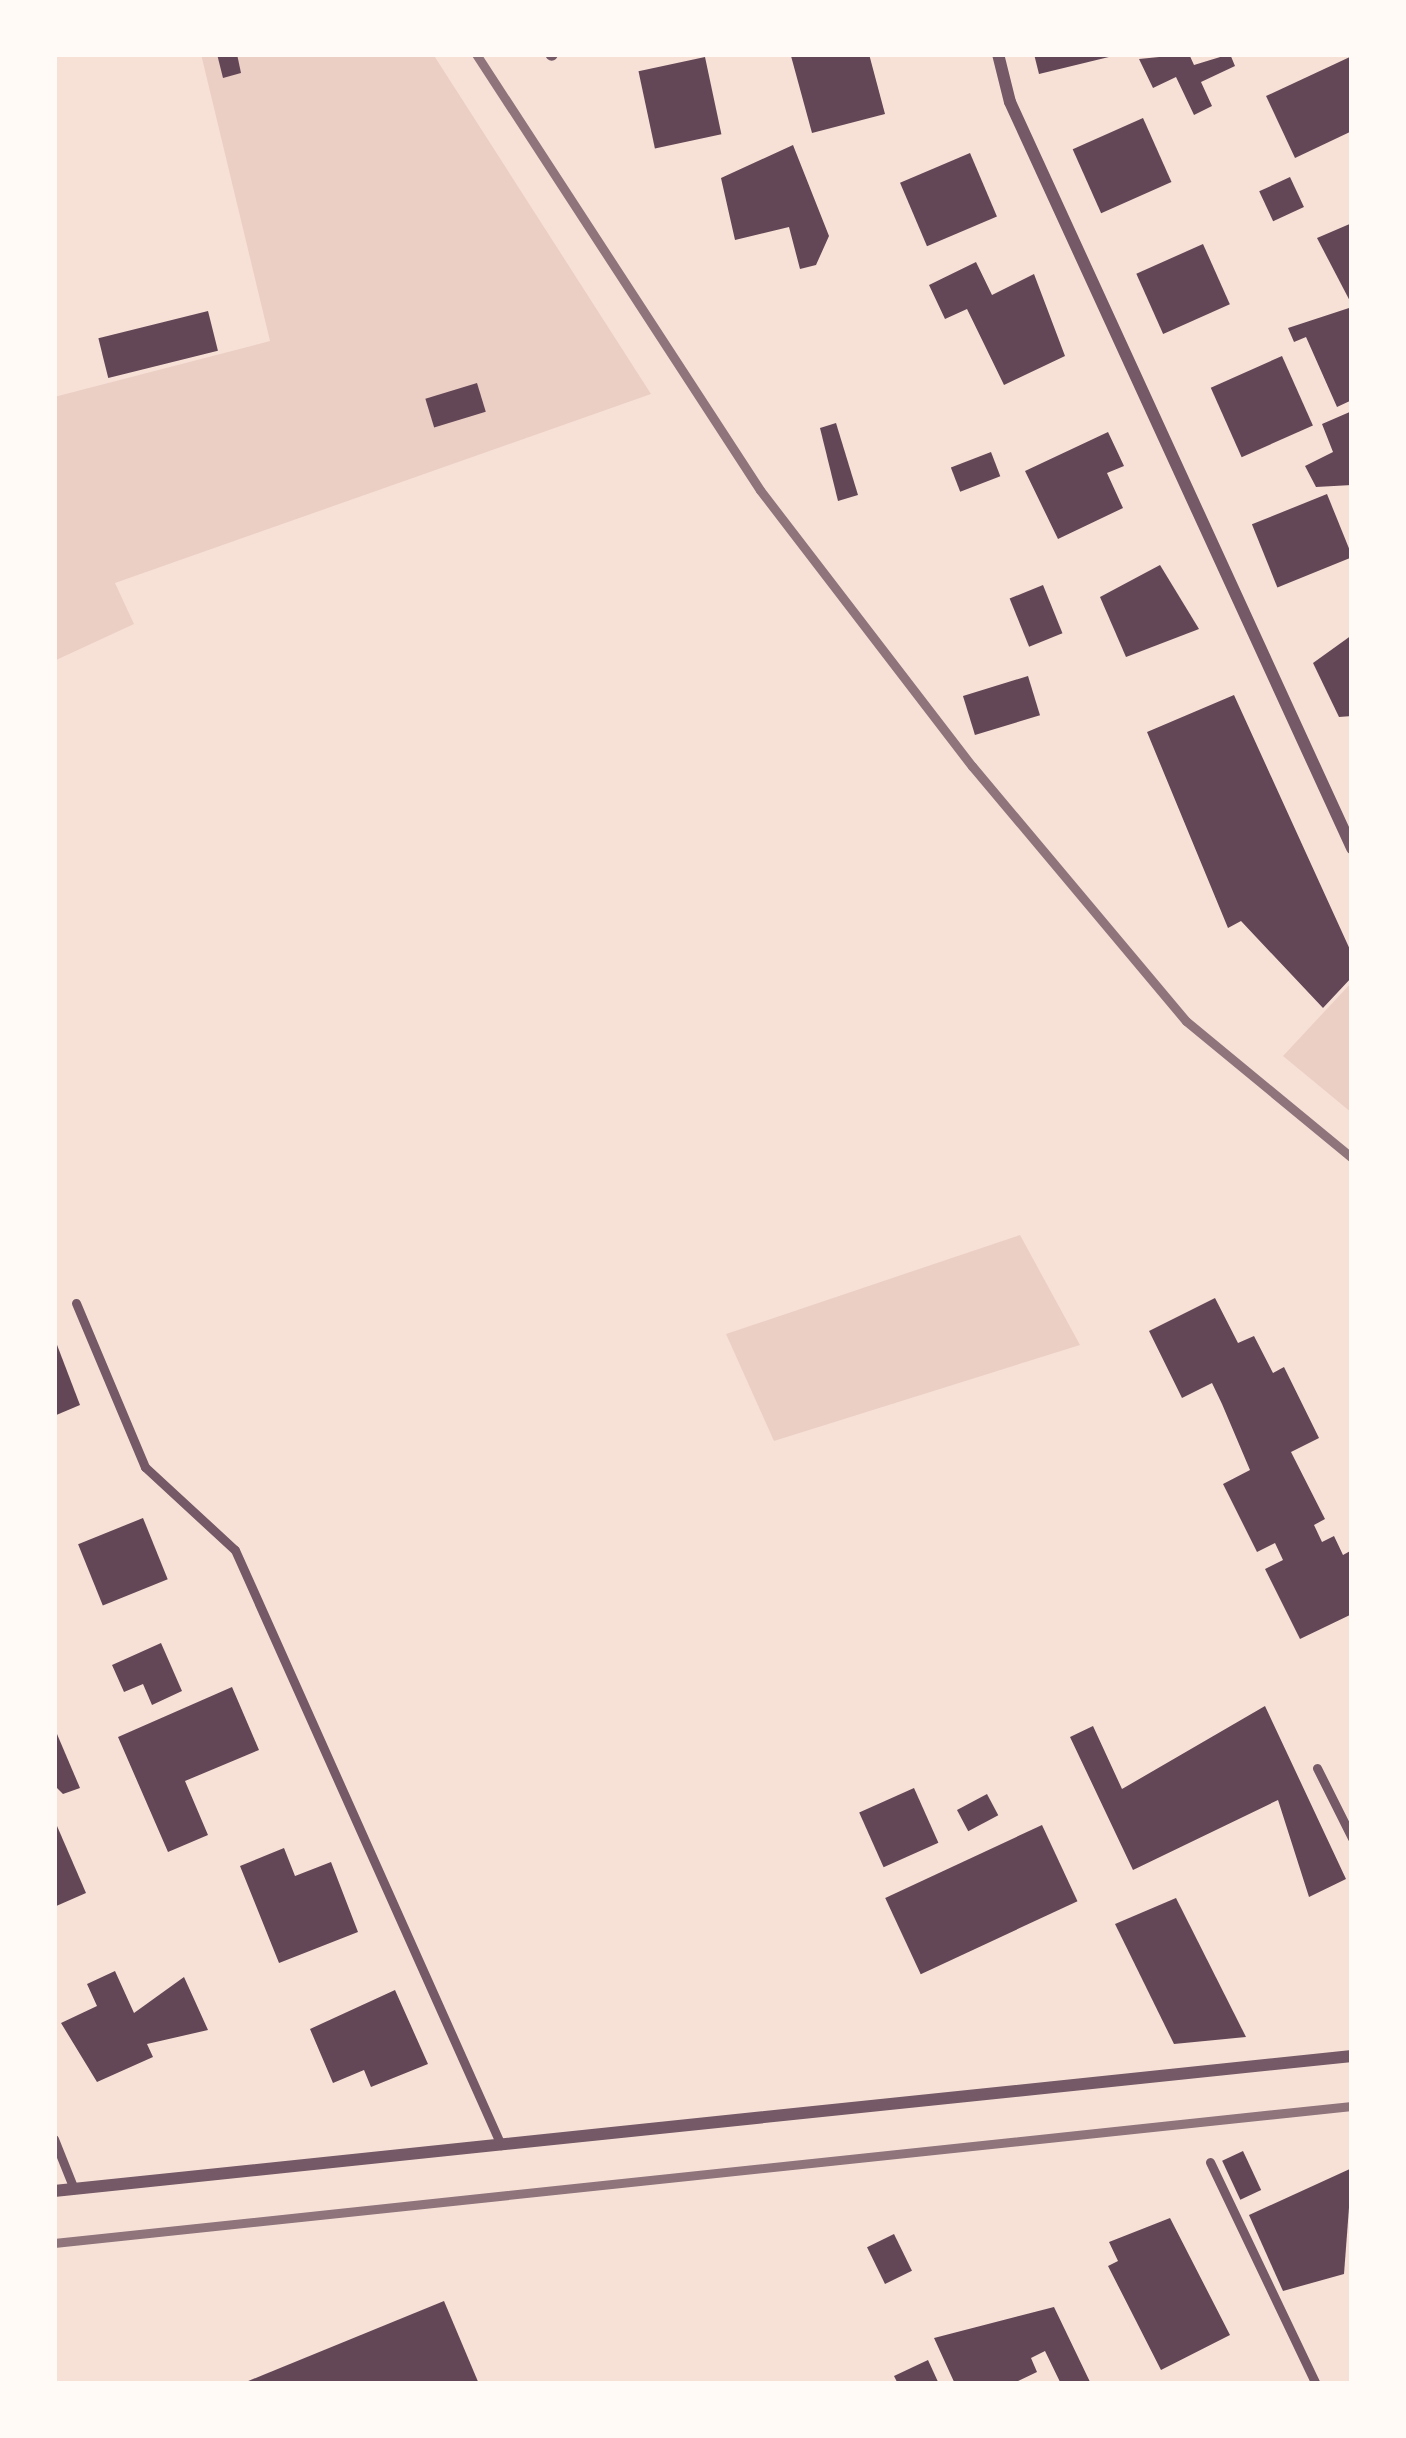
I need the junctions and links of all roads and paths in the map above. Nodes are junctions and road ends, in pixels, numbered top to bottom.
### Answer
1 (998, 54) edge
2 (1352, 848) edge
3 (76, 1303) dead end
4 (1318, 1768) dead end
5 (1352, 1838) edge
6 (1352, 2056) edge
7 (54, 2139) edge
8 (502, 2148) junction
9 (1210, 2162) dead end
10 (74, 2189) junction
11 (54, 2192) edge
12 (1316, 2384) edge

1 - 2 street
3 - 8 lane
4 - 5 lane
6 - 8 street
7 - 10 lane
8 - 10 street
9 - 12 lane
10 - 11 street

